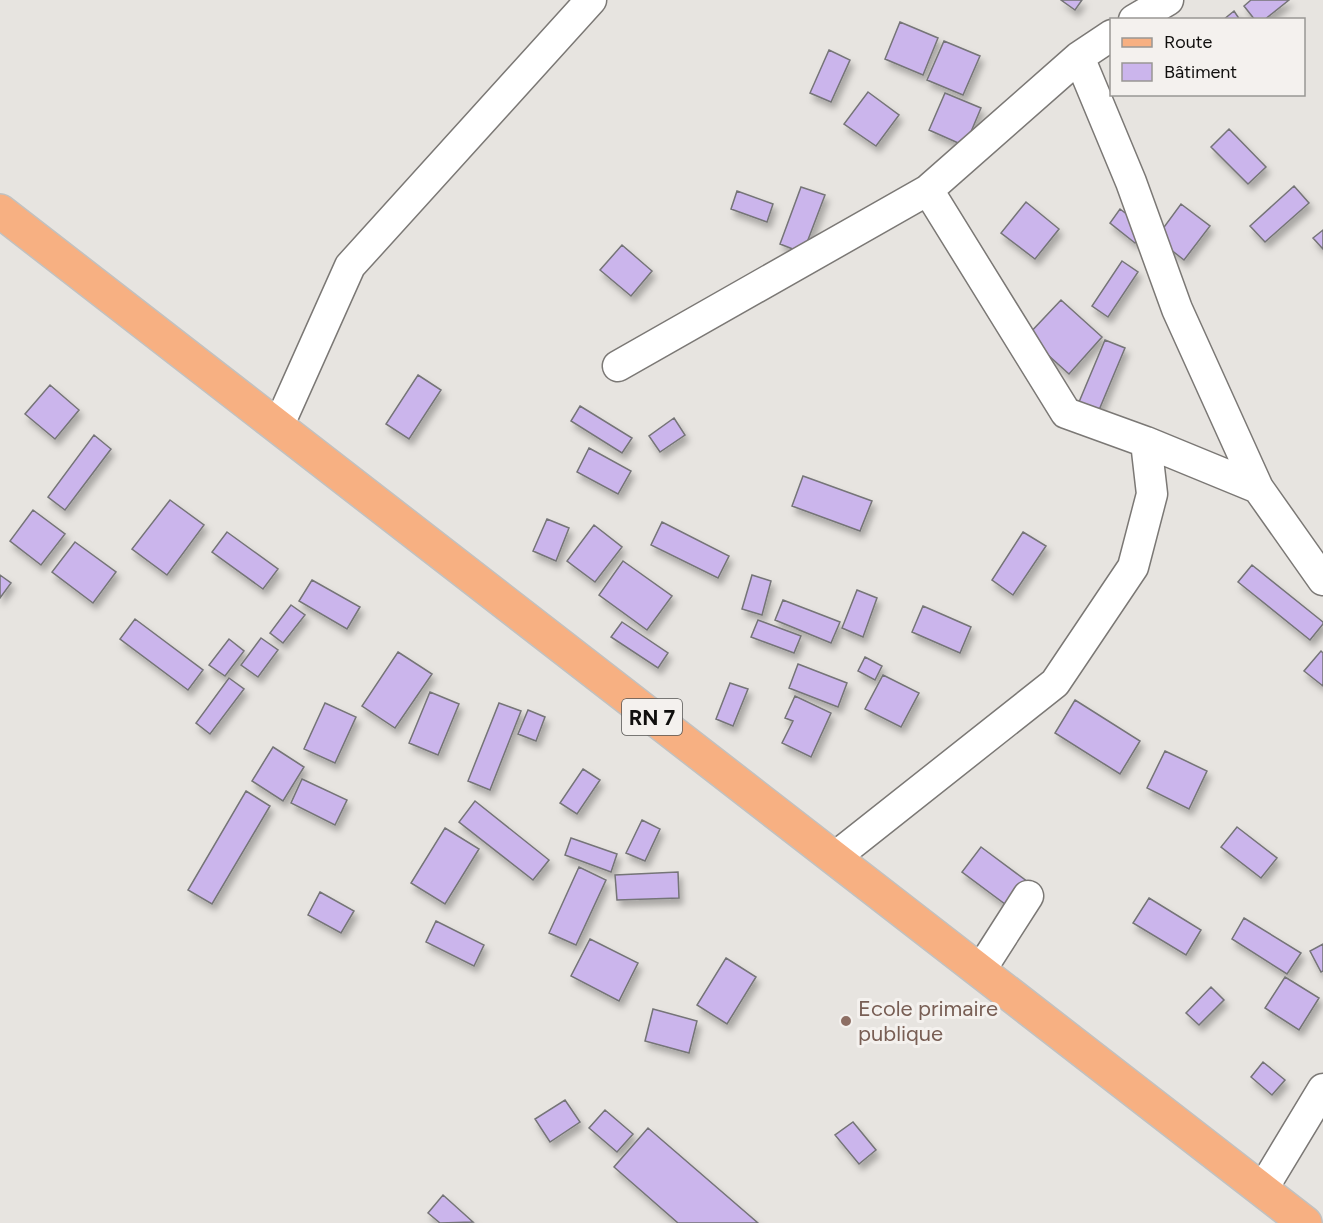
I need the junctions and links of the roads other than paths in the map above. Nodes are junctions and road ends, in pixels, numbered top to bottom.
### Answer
1 (591, 0) edge
2 (1168, 0) edge
3 (1137, 18) edge
4 (1110, 36) edge
5 (1079, 57) junction
6 (928, 190) junction
7 (0, 211) edge
8 (618, 366) dead end
9 (278, 427) junction
10 (1146, 442) junction
11 (1258, 488) junction
12 (1323, 580) edge
13 (834, 858) junction
14 (1028, 896) dead end
15 (980, 971) junction
16 (1323, 1089) edge
17 (1262, 1190) junction
18 (1305, 1223) edge

1 - 9 street
2 - 3 street
4 - 5 street
5 - 6 street
5 - 11 street
6 - 8 street
6 - 10 street
7 - 9 main road, RN 7
9 - 13 main road, RN 7
10 - 11 street
10 - 13 street
11 - 12 street
13 - 15 main road, RN 7
14 - 15 street
15 - 17 main road, RN 7
16 - 17 street
17 - 18 main road, RN 7

